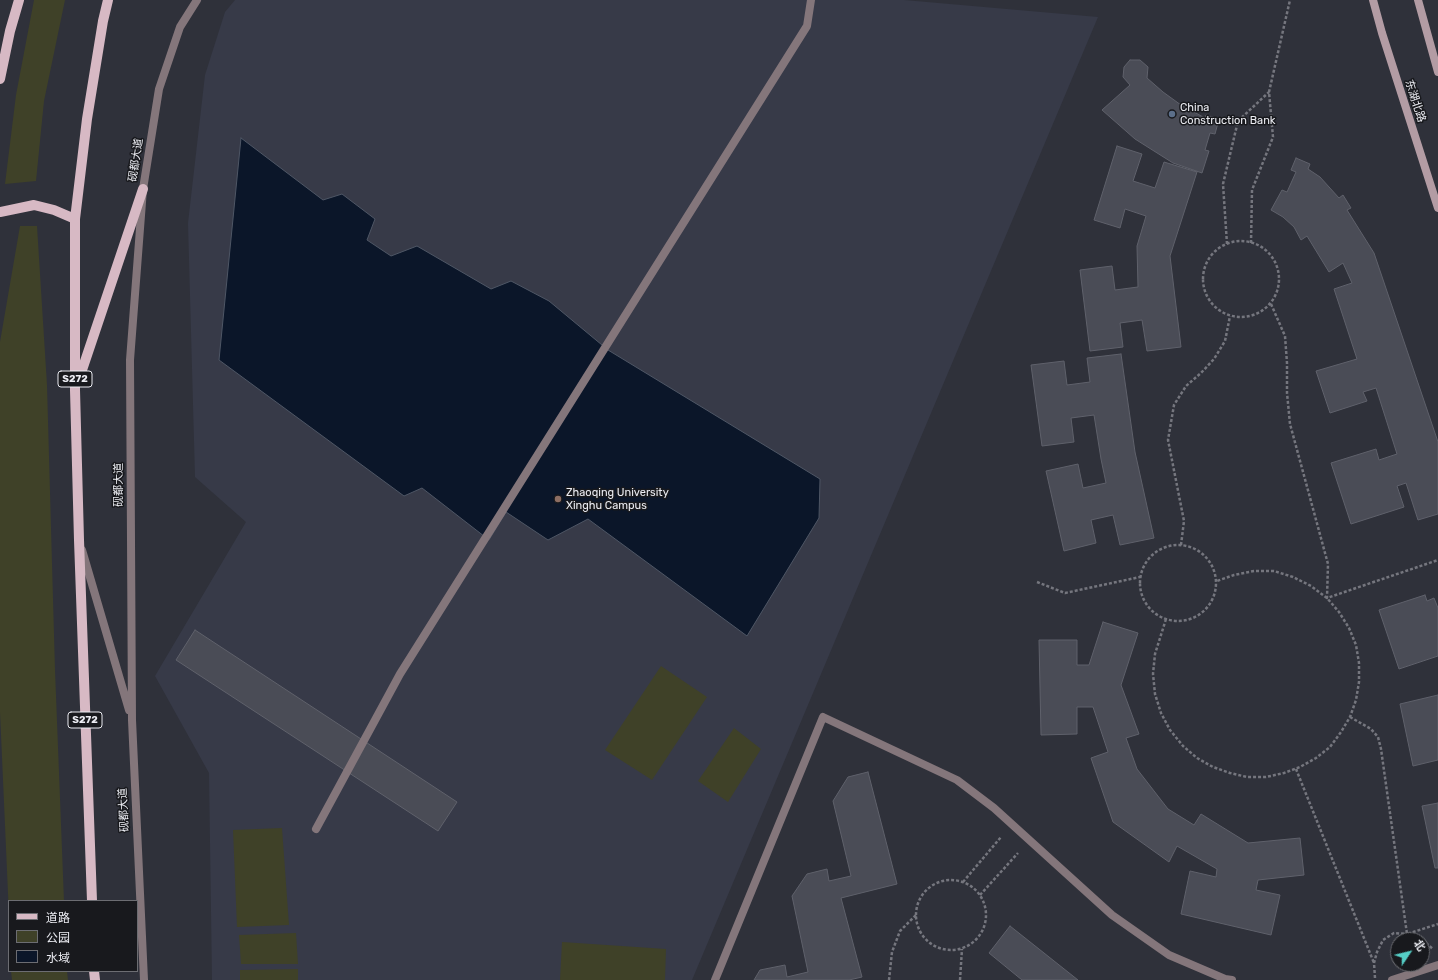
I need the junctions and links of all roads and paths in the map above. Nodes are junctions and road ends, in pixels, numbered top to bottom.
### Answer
1 (19, 0) edge
2 (108, 0) edge
3 (197, 0) edge
4 (811, 0) edge
5 (1290, 0) edge
6 (1373, 0) edge
7 (1418, 0) edge
8 (1438, 72) edge
9 (0, 79) edge
10 (1269, 92) junction
11 (143, 189) junction
12 (1438, 208) edge
13 (0, 212) edge
14 (76, 219) junction
15 (1251, 242) junction
16 (1227, 244) junction
17 (1271, 304) junction
18 (1230, 316) junction
19 (75, 390) junction
20 (79, 540) junction
21 (1181, 544) junction
22 (1438, 560) edge
23 (1140, 577) junction
24 (1217, 581) junction
25 (1037, 582) dead end
26 (1327, 598) junction
27 (1166, 619) junction
28 (1350, 717) junction
29 (132, 720) junction
30 (1296, 769) junction
31 (1012, 825) junction
32 (316, 829) dead end
33 (1029, 840) junction
34 (963, 882) junction
35 (980, 895) junction
36 (92, 900) edge
37 (916, 914) junction
38 (1438, 924) edge
39 (1407, 932) edge
40 (1413, 932) edge
41 (1390, 936) edge
42 (1430, 947) edge
43 (962, 949) junction
44 (1435, 952) dead end
45 (1374, 963) junction
46 (1438, 965) edge
47 (144, 980) edge
48 (715, 980) edge
49 (889, 980) edge
50 (960, 980) edge
51 (1232, 980) edge
52 (1375, 980) edge
53 (1392, 980) edge

1 - 9 main road
2 - 14 main road, S272
3 - 11 street, 砚都大道
4 - 32 street
5 - 10 path
6 - 12 main road, 东湖北路
7 - 8 main road
10 - 15 path
10 - 16 path
11 - 19 main road
11 - 29 street, 砚都大道
13 - 14 main road
14 - 19 main road, S272
15 - 16 path
15 - 17 path
16 - 18 path
17 - 18 path
17 - 26 path
18 - 21 path
19 - 20 main road, S272
20 - 29 street
20 - 36 main road, S272
21 - 23 path
21 - 24 path
22 - 26 path
23 - 25 path
23 - 27 path
24 - 26 path
24 - 27 path
26 - 28 path
27 - 30 path
28 - 30 path
28 - 39 path
29 - 47 street, 砚都大道
30 - 45 path
31 - 33 street
31 - 34 path
31 - 48 street
33 - 35 path
33 - 51 street
34 - 35 path
34 - 37 path
35 - 43 path
37 - 43 path
37 - 49 path
38 - 40 path
41 - 45 path
42 - 44 path
43 - 50 path
45 - 52 path
46 - 53 street

